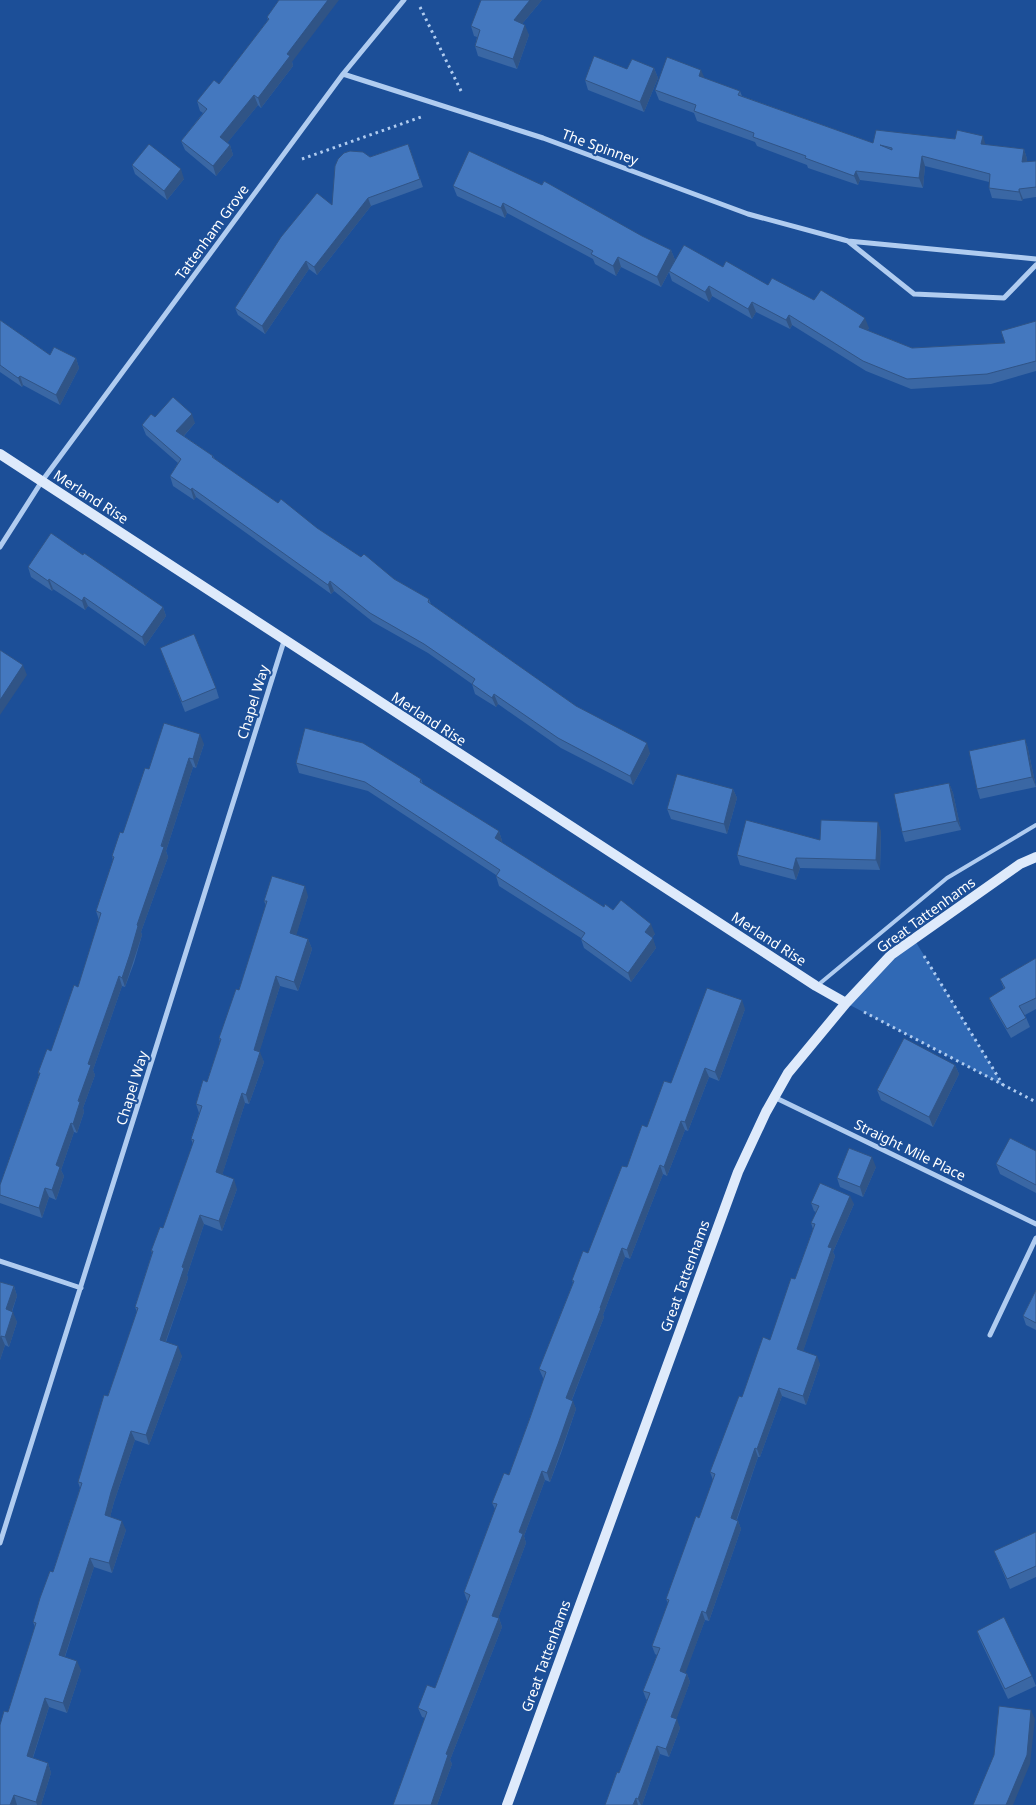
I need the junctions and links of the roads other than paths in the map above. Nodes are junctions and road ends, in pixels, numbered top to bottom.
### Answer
1 (404, 0) edge
2 (343, 74) junction
3 (848, 242) junction
4 (1036, 259) edge
5 (1036, 265) edge
6 (0, 454) edge
7 (42, 481) junction
8 (0, 547) edge
9 (284, 641) junction
10 (1036, 825) edge
11 (1036, 857) edge
12 (816, 986) junction
13 (846, 1003) junction
14 (774, 1097) junction
15 (1036, 1224) edge
16 (1036, 1238) edge
17 (0, 1261) edge
18 (81, 1288) junction
19 (990, 1335) dead end
20 (0, 1543) edge
21 (507, 1805) edge

1 - 2 street, Tattenham Grove
2 - 3 street, The Spinney
2 - 7 street, Tattenham Grove
3 - 4 street, The Spinney
3 - 5 street, The Spinney
6 - 7 main road, Merland Rise
7 - 8 street, Tattenham Grove
7 - 9 main road, Merland Rise
9 - 12 main road, Merland Rise
9 - 18 street, Chapel Way
10 - 12 lane
11 - 13 main road, Great Tattenhams
12 - 13 main road, Merland Rise
13 - 14 main road, Great Tattenhams
14 - 15 street, Straight Mile Place
14 - 21 main road, Great Tattenhams
16 - 19 street
17 - 18 street
18 - 20 street, Chapel Way

